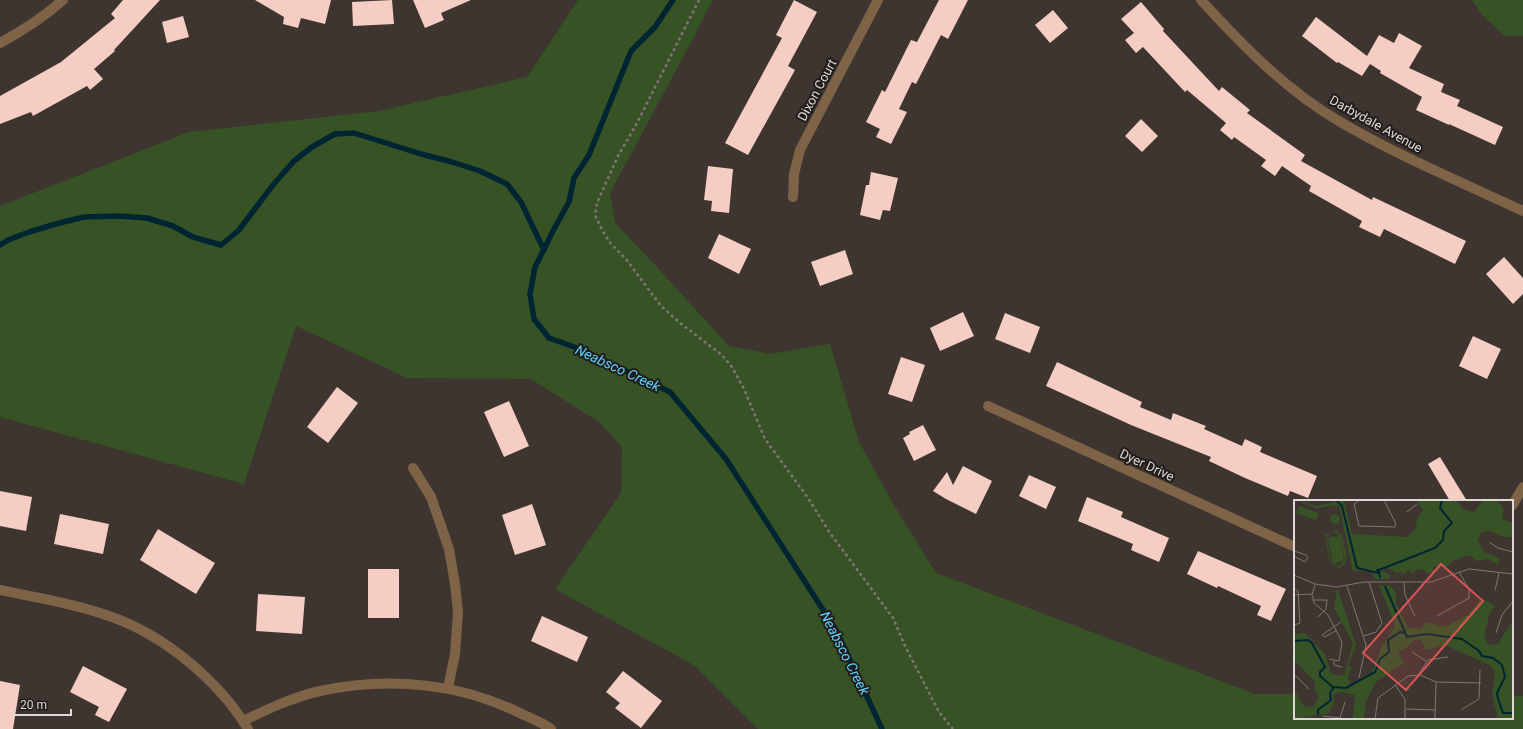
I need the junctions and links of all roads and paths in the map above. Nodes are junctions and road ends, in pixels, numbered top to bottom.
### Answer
1 (63, 0) edge
2 (699, 0) edge
3 (878, 0) edge
4 (1201, 0) edge
5 (0, 44) edge
6 (793, 197) dead end
7 (1523, 210) edge
8 (988, 406) dead end
9 (413, 468) dead end
10 (1523, 487) edge
11 (1513, 504) edge
12 (1294, 547) edge
13 (0, 590) edge
14 (448, 688) junction
15 (246, 725) edge
16 (551, 729) edge
17 (953, 729) edge

1 - 5 street
2 - 17 path
3 - 6 street, Dixon Court
4 - 7 street, Darbydale Avenue
8 - 12 street, Dyer Drive
9 - 14 street
10 - 11 street
13 - 15 street
14 - 15 street
14 - 16 street

